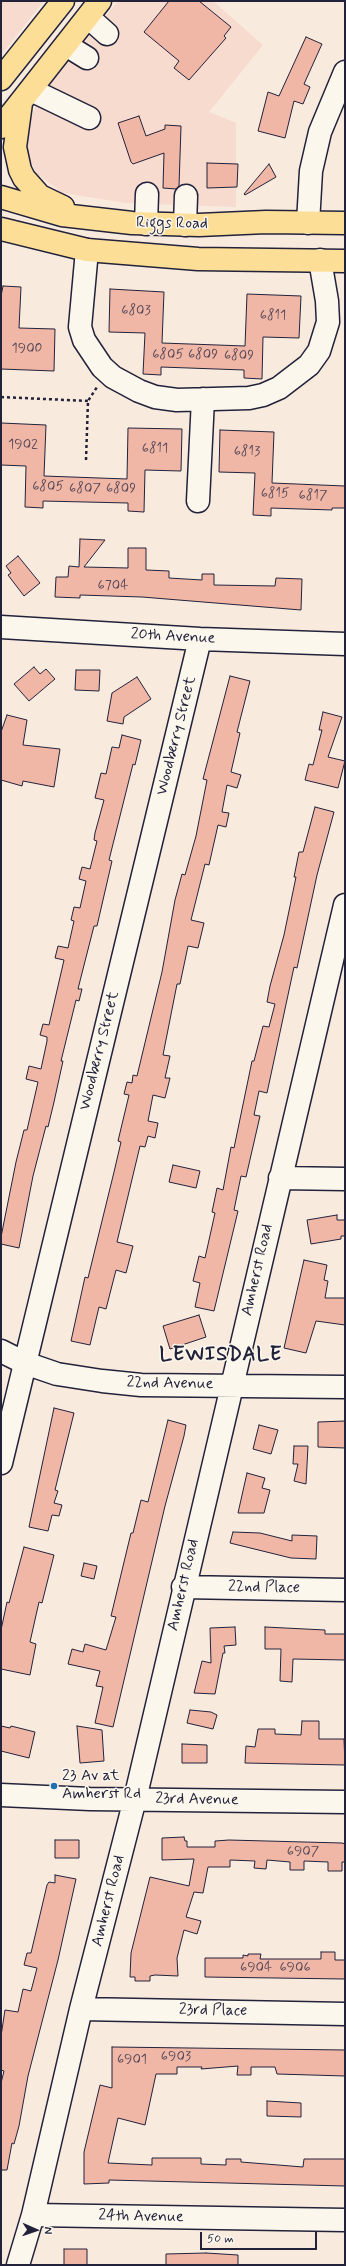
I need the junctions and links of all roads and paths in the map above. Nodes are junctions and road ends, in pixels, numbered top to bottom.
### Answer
1 (63, 1) edge
2 (94, 9) edge
3 (107, 34) dead end
4 (66, 45) junction
5 (87, 58) dead end
6 (345, 72) edge
7 (1, 79) edge
8 (26, 97) junction
9 (89, 118) dead end
10 (1, 127) edge
11 (147, 194) dead end
12 (186, 196) dead end
13 (1, 197) edge
14 (96, 220) junction
15 (308, 223) junction
16 (345, 223) edge
17 (146, 224) junction
18 (185, 224) junction
19 (1, 229) edge
20 (1, 240) edge
21 (63, 245) junction
22 (87, 250) junction
23 (320, 260) junction
24 (345, 261) edge
25 (98, 387) dead end
26 (1, 396) edge
27 (203, 399) junction
28 (88, 401) junction
29 (86, 460) dead end
30 (198, 501) dead end
31 (1, 627) edge
32 (200, 639) junction
33 (345, 644) edge
34 (345, 905) edge
35 (280, 1178) junction
36 (345, 1179) edge
37 (1, 1351) edge
38 (25, 1363) junction
39 (233, 1385) junction
40 (345, 1387) edge
41 (1, 1463) edge
42 (183, 1587) junction
43 (345, 1590) edge
44 (1, 1795) edge
45 (135, 1799) junction
46 (345, 1802) edge
47 (81, 2009) junction
48 (345, 2014) edge
49 (32, 2215) junction
50 (345, 2220) edge
51 (18, 2265) edge

1 - 7 main road
2 - 3 street
2 - 4 main road
4 - 5 street
4 - 8 main road
6 - 15 street
8 - 9 street
8 - 10 main road
8 - 14 main road
11 - 17 street
12 - 18 street
13 - 14 main road, Riggs Road
14 - 17 main road, Riggs Road
15 - 16 main road, Riggs Road
15 - 18 main road, Riggs Road
17 - 18 main road, Riggs Road
19 - 21 main road, Riggs Road
20 - 21 main road
21 - 22 main road, Riggs Road
22 - 23 main road, Riggs Road
22 - 27 street
23 - 24 main road, Riggs Road
23 - 27 street
25 - 28 path
26 - 28 path
27 - 30 street
28 - 29 path
31 - 32 street, 20th Avenue
32 - 33 street, 20th Avenue
32 - 38 street, Woodberry Street
34 - 35 street, Amherst Road
35 - 36 street
35 - 39 street, Amherst Road
37 - 38 street, 22nd Avenue
38 - 39 street, 22nd Avenue
38 - 41 street, Woodberry Street
39 - 40 street, 22nd Avenue
39 - 42 street, Amherst Road
42 - 43 street, 22nd Place
42 - 45 street, Amherst Road
44 - 45 street, 23rd Avenue
45 - 46 street, 23rd Avenue
45 - 47 street, Amherst Road
47 - 48 street, 23rd Place
47 - 49 street, Amherst Road
49 - 50 street, 24th Avenue
49 - 51 street, Amherst Road

